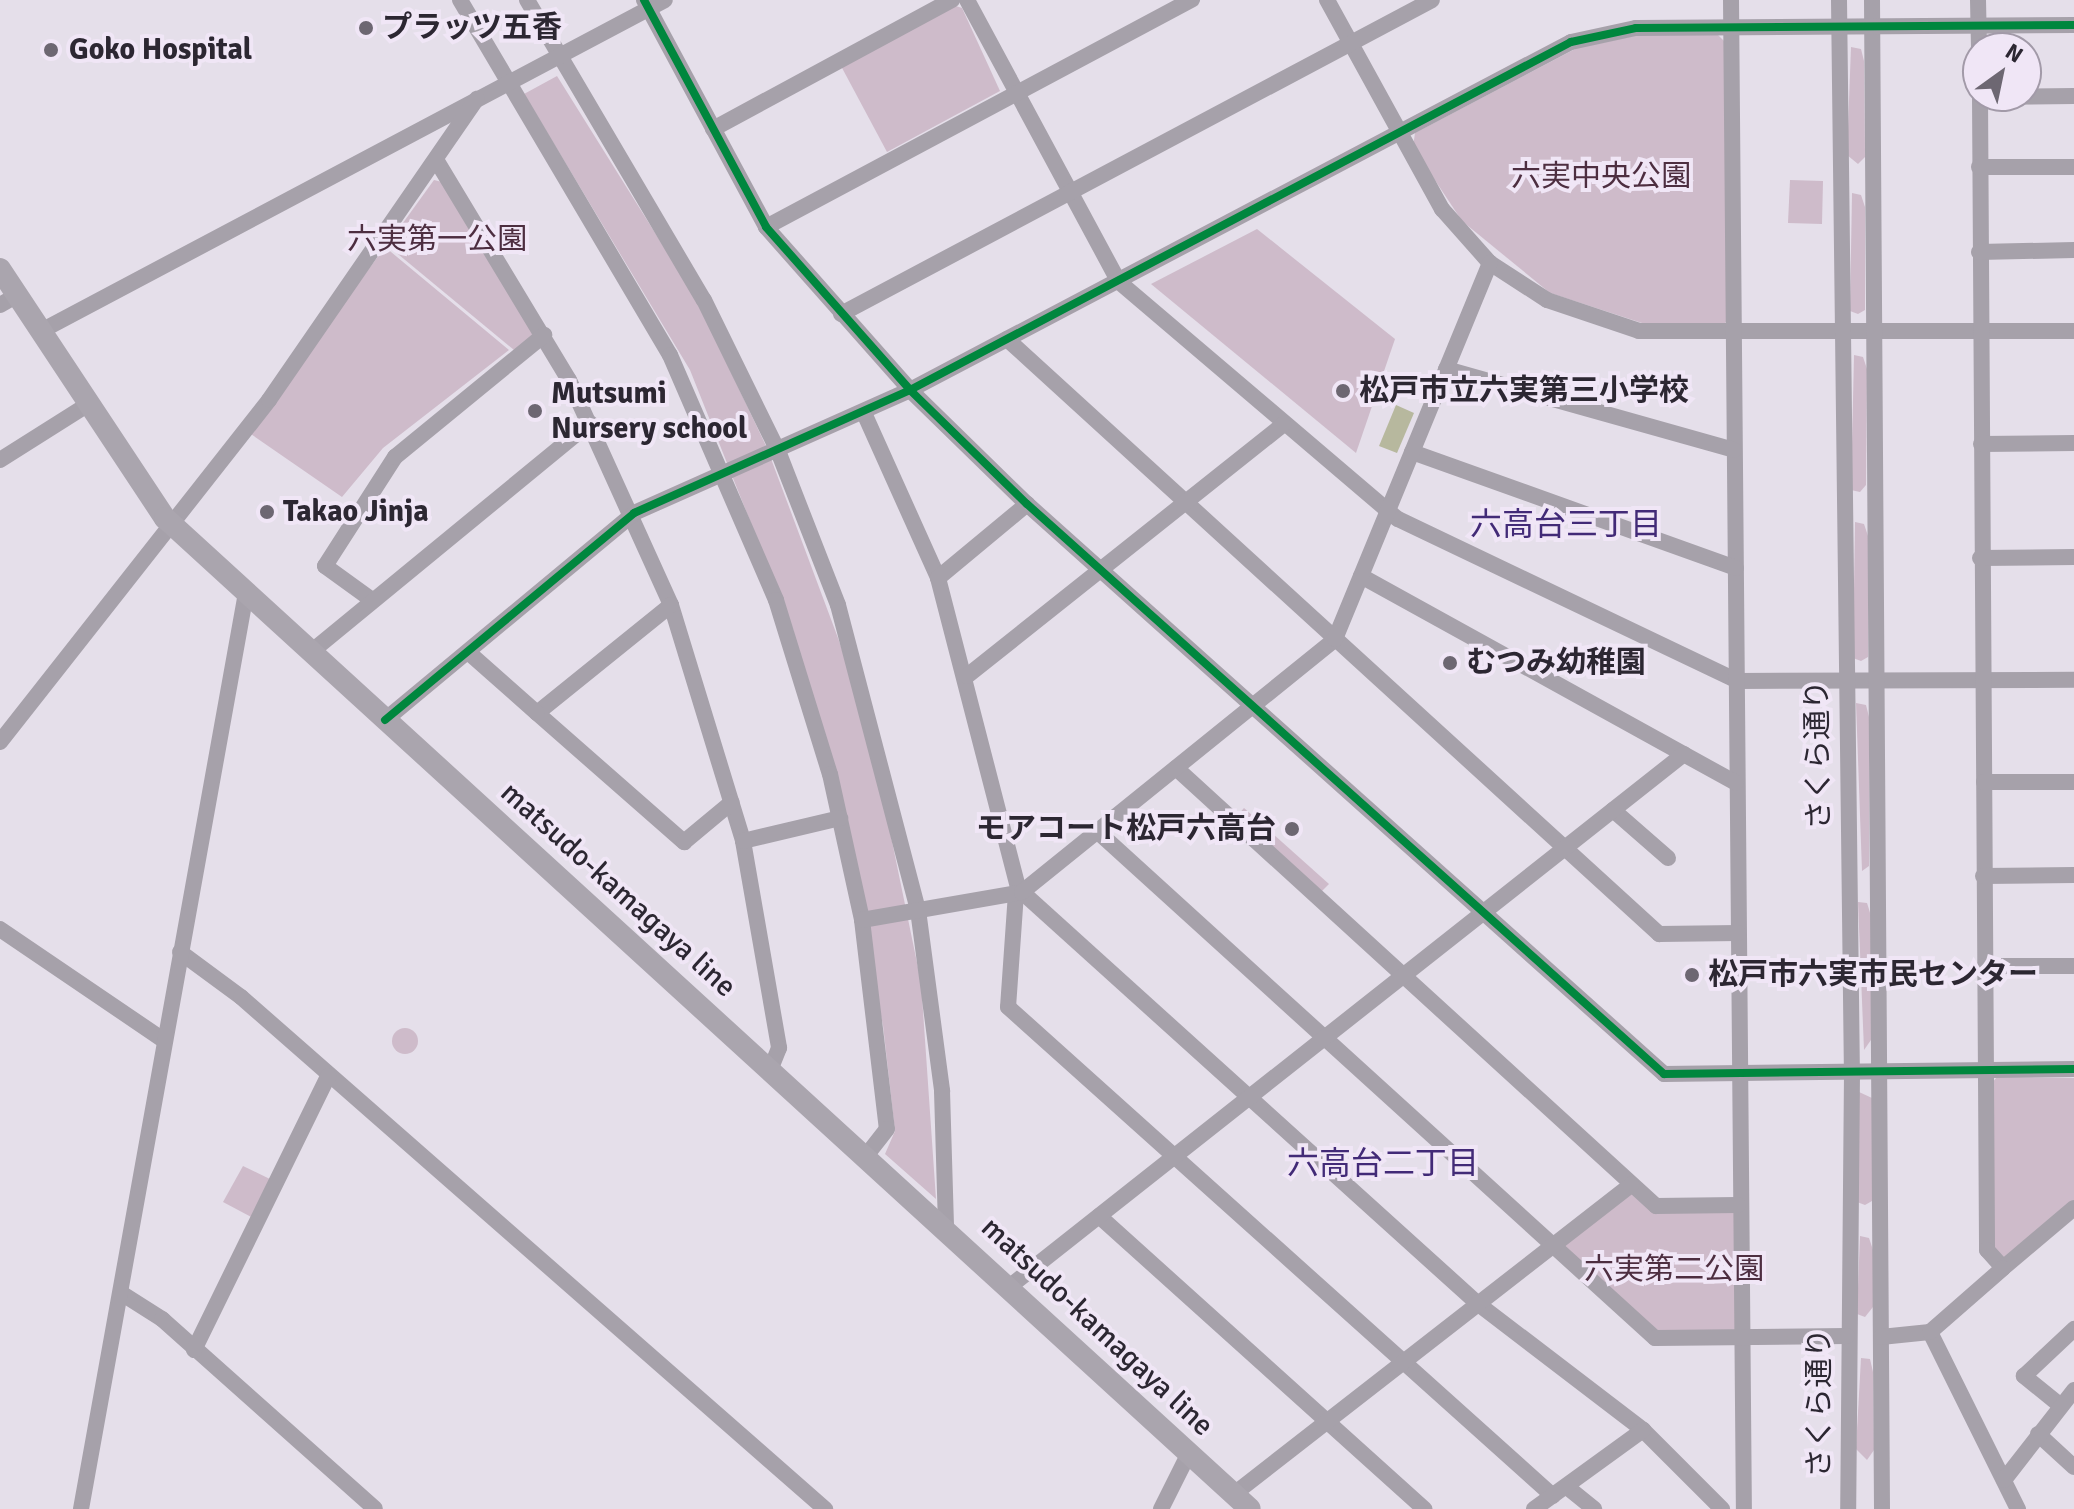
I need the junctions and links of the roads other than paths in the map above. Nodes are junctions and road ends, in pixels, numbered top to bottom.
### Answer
1 (460, 0) edge
2 (527, 0) edge
3 (665, 0) edge
4 (952, 0) edge
5 (967, 0) edge
6 (1192, 0) edge
7 (1327, 0) edge
8 (1432, 0) edge
9 (1731, 0) edge
10 (1839, 0) edge
11 (1872, 0) edge
12 (1978, 0) edge
13 (647, 4) edge
14 (1978, 25) junction
15 (2074, 25) edge
16 (1732, 27) junction
17 (1872, 27) junction
18 (1839, 28) junction
19 (1978, 32) edge
20 (1350, 43) junction
21 (561, 55) junction
22 (510, 81) junction
23 (1016, 92) junction
24 (2042, 96) edge
25 (2074, 96) edge
26 (477, 99) junction
27 (1980, 112) edge
28 (713, 129) junction
29 (1397, 134) junction
30 (438, 163) junction
31 (1979, 167) junction
32 (2074, 167) edge
33 (1069, 191) junction
34 (766, 227) junction
35 (2074, 250) edge
36 (1979, 252) junction
37 (1490, 263) junction
38 (0, 269) edge
39 (1118, 281) junction
40 (8, 300) edge
41 (841, 314) junction
42 (41, 331) junction
43 (2074, 331) edge
44 (1840, 332) junction
45 (1979, 332) junction
46 (1872, 333) junction
47 (544, 335) junction
48 (1734, 335) junction
49 (1007, 339) junction
50 (1446, 369) junction
51 (910, 390) junction
52 (87, 405) junction
53 (864, 413) junction
54 (590, 423) junction
55 (1283, 425) junction
56 (2074, 443) edge
57 (1981, 444) junction
58 (1734, 450) junction
59 (778, 451) junction
60 (1412, 452) junction
61 (0, 460) edge
62 (726, 474) junction
63 (1027, 504) junction
64 (1181, 506) junction
65 (1388, 512) junction
66 (634, 513) junction
67 (173, 526) junction
68 (2074, 557) edge
69 (1980, 558) junction
70 (1736, 568) junction
71 (1102, 571) junction
72 (1361, 576) junction
73 (938, 578) junction
74 (246, 593) junction
75 (372, 600) junction
76 (671, 605) junction
77 (1335, 639) junction
78 (311, 652) junction
79 (468, 652) junction
80 (967, 676) junction
81 (1982, 680) junction
82 (2074, 680) edge
83 (1737, 681) junction
84 (1876, 681) junction
85 (1847, 682) junction
86 (1254, 708) junction
87 (537, 713) junction
88 (385, 720) junction
89 (0, 742) edge
90 (1684, 754) junction
91 (1176, 768) junction
92 (1984, 782) junction
93 (2074, 782) edge
94 (1736, 783) junction
95 (732, 802) junction
96 (1613, 810) junction
97 (840, 818) junction
98 (1097, 831) junction
99 (743, 841) junction
100 (1565, 849) junction
101 (1668, 858) dead end
102 (2074, 875) edge
103 (1983, 876) junction
104 (1019, 892) junction
105 (918, 910) junction
106 (1483, 913) junction
107 (862, 920) junction
108 (0, 929) edge
109 (1738, 933) junction
110 (180, 952) junction
111 (1985, 966) junction
112 (2074, 966) edge
113 (1403, 976) junction
114 (1327, 1036) junction
115 (165, 1041) junction
116 (771, 1068) junction
117 (2074, 1069) edge
118 (1985, 1070) junction
119 (1852, 1073) junction
120 (1879, 1073) junction
121 (1739, 1074) junction
122 (328, 1076) junction
123 (1249, 1097) junction
124 (866, 1156) junction
125 (1174, 1157) junction
126 (1632, 1184) junction
127 (1738, 1205) junction
128 (2074, 1208) edge
129 (1099, 1216) junction
130 (946, 1229) junction
131 (1553, 1244) junction
132 (2003, 1268) junction
133 (1009, 1287) junction
134 (121, 1293) junction
135 (1477, 1303) junction
136 (2074, 1329) edge
137 (1930, 1332) junction
138 (1847, 1336) junction
139 (1881, 1337) junction
140 (1742, 1339) junction
141 (194, 1350) junction
142 (1403, 1362) junction
143 (2074, 1390) edge
144 (2061, 1406) junction
145 (1326, 1421) junction
146 (1643, 1430) junction
147 (2038, 1434) junction
148 (1189, 1453) junction
149 (2074, 1467) edge
150 (2004, 1480) junction
151 (1560, 1491) junction
152 (1242, 1501) edge
153 (81, 1509) edge
154 (375, 1509) edge
155 (825, 1509) edge
156 (1161, 1509) edge
157 (1424, 1509) edge
158 (1534, 1509) edge
159 (1594, 1509) edge
160 (1722, 1509) edge
161 (1744, 1509) edge
162 (1848, 1509) edge
163 (1882, 1509) edge
164 (2018, 1509) edge

1 - 22 street
2 - 21 street
3 - 13 street
4 - 28 street
5 - 23 street
6 - 23 street
7 - 20 street
8 - 20 street
9 - 16 street
10 - 18 street, さくら通り
11 - 17 street, さくら通り
12 - 14 street
13 - 21 street
13 - 28 street
14 - 15 street
14 - 17 street
14 - 19 street
16 - 18 street
16 - 29 street
16 - 48 street
17 - 18 street
17 - 46 street, さくら通り
18 - 44 street, さくら通り
20 - 29 street
20 - 33 street
21 - 22 street
21 - 59 street
22 - 26 street
22 - 62 street
23 - 33 street
23 - 34 street
24 - 25 street
26 - 30 street
26 - 42 street
27 - 31 street
28 - 34 street
29 - 37 street
29 - 39 street
30 - 47 street
30 - 67 street
31 - 32 street
31 - 36 street
33 - 39 street
33 - 41 street
34 - 41 street
35 - 36 street
36 - 45 street
37 - 48 street
37 - 50 street
38 - 40 main road, matsudo-kamagaya line
39 - 49 street
39 - 55 street
40 - 42 main road, matsudo-kamagaya line
41 - 51 street
42 - 52 main road, matsudo-kamagaya line
43 - 45 street
44 - 46 street
44 - 48 street
44 - 85 street, さくら通り
45 - 46 street
45 - 57 street
46 - 84 street, さくら通り
47 - 54 street
47 - 75 street
48 - 58 street
49 - 51 street
49 - 64 street
50 - 58 street
50 - 60 street
51 - 53 street
51 - 63 street
52 - 61 street
52 - 67 main road, matsudo-kamagaya line
53 - 59 street
53 - 73 street
54 - 66 street
54 - 75 street
55 - 64 street
55 - 65 street
56 - 57 street
57 - 69 street
58 - 70 street
59 - 62 street
59 - 105 street
60 - 65 street
60 - 70 street
62 - 66 street
62 - 97 street
63 - 71 street
63 - 73 street
64 - 71 street
64 - 77 street
65 - 72 street
65 - 83 street
66 - 76 street
66 - 79 street
67 - 74 main road, matsudo-kamagaya line
67 - 89 street
68 - 69 street
69 - 81 street
70 - 83 street
71 - 80 street
71 - 86 street
72 - 77 street
72 - 90 street
73 - 80 street
74 - 78 main road, matsudo-kamagaya line
74 - 110 street
75 - 78 street
76 - 87 street
76 - 95 street
77 - 86 street
77 - 100 street
78 - 88 main road, matsudo-kamagaya line
79 - 87 street
79 - 88 street
80 - 104 street
81 - 82 street
81 - 84 street
81 - 92 street
83 - 85 street
83 - 94 street
84 - 85 street
84 - 120 street, さくら通り
85 - 119 street, さくら通り
86 - 91 street
86 - 106 street
87 - 95 street
88 - 116 main road, matsudo-kamagaya line
90 - 94 street
90 - 96 street
91 - 98 street
91 - 113 street
92 - 93 street
92 - 103 street
94 - 109 street
95 - 99 street
96 - 100 street
96 - 101 street
97 - 99 street
97 - 107 street
98 - 104 street
98 - 114 street
99 - 116 street
100 - 106 street
100 - 109 street
102 - 103 street
103 - 111 street
104 - 105 street
104 - 123 street
104 - 125 street
105 - 107 street
105 - 130 street
106 - 113 street
106 - 121 street
107 - 124 street
108 - 115 street
109 - 121 street
110 - 115 street
110 - 122 street
111 - 112 street
111 - 118 street
113 - 114 street
113 - 126 street
114 - 123 street
114 - 131 street
115 - 134 street
116 - 124 main road, matsudo-kamagaya line
117 - 118 street
118 - 120 street
118 - 132 street
119 - 120 street
119 - 121 street
119 - 138 street, さくら通り
120 - 139 street, さくら通り
121 - 127 street
122 - 141 street
122 - 155 street
123 - 125 street
123 - 135 street
124 - 130 main road, matsudo-kamagaya line
125 - 129 street
125 - 142 street
126 - 127 street
126 - 131 street
127 - 140 street
128 - 132 street
129 - 133 street
129 - 145 street
130 - 133 main road, matsudo-kamagaya line
131 - 135 street
131 - 140 street
132 - 137 street
133 - 148 main road, matsudo-kamagaya line
134 - 141 street
134 - 153 street
135 - 142 street
135 - 146 street
136 - 144 street
137 - 139 street
137 - 150 street
138 - 140 street
138 - 162 street, さくら通り
139 - 163 street, さくら通り
140 - 161 street
141 - 154 street
142 - 145 street
142 - 151 street
143 - 144 street
144 - 147 street
145 - 152 street
145 - 157 street
146 - 151 street
146 - 160 street
147 - 149 street
147 - 150 street
148 - 152 main road, matsudo-kamagaya line
148 - 156 street
150 - 164 street
151 - 158 street
151 - 159 street

